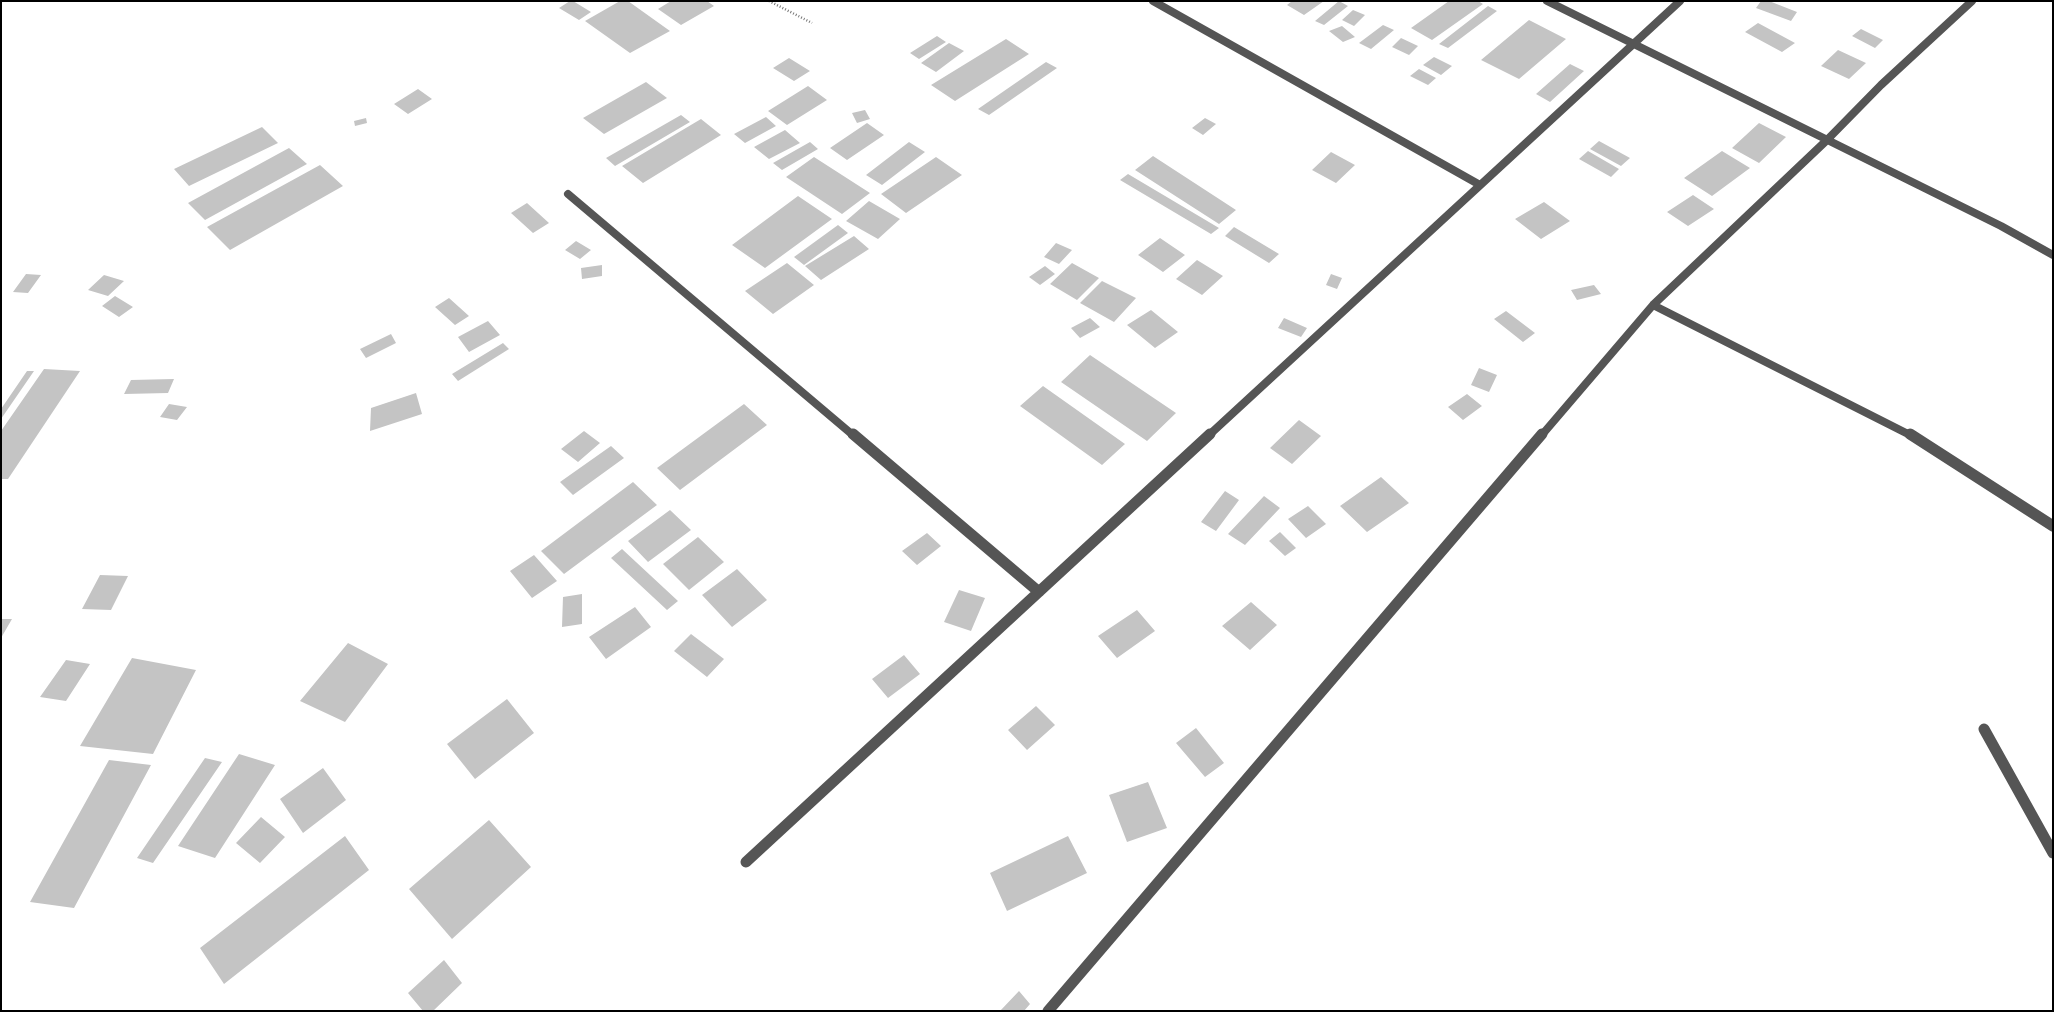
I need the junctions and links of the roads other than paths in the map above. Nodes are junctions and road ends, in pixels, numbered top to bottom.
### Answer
1 (1153, 1) edge
2 (1547, 1) edge
3 (1680, 1) edge
4 (1972, 1) edge
5 (1633, 45) junction
6 (1827, 140) junction
7 (1480, 185) junction
8 (568, 194) dead end
9 (2053, 255) edge
10 (1653, 305) junction
11 (2053, 526) edge
12 (1038, 592) junction
13 (1984, 729) dead end
14 (2053, 853) edge
15 (746, 862) dead end
16 (1048, 1011) edge

1 - 7 street
2 - 5 street
3 - 5 street
4 - 6 street
5 - 6 street
5 - 7 street
6 - 9 street
6 - 10 street
7 - 12 street
8 - 12 street
10 - 11 street
10 - 16 street
12 - 15 street
13 - 14 street

